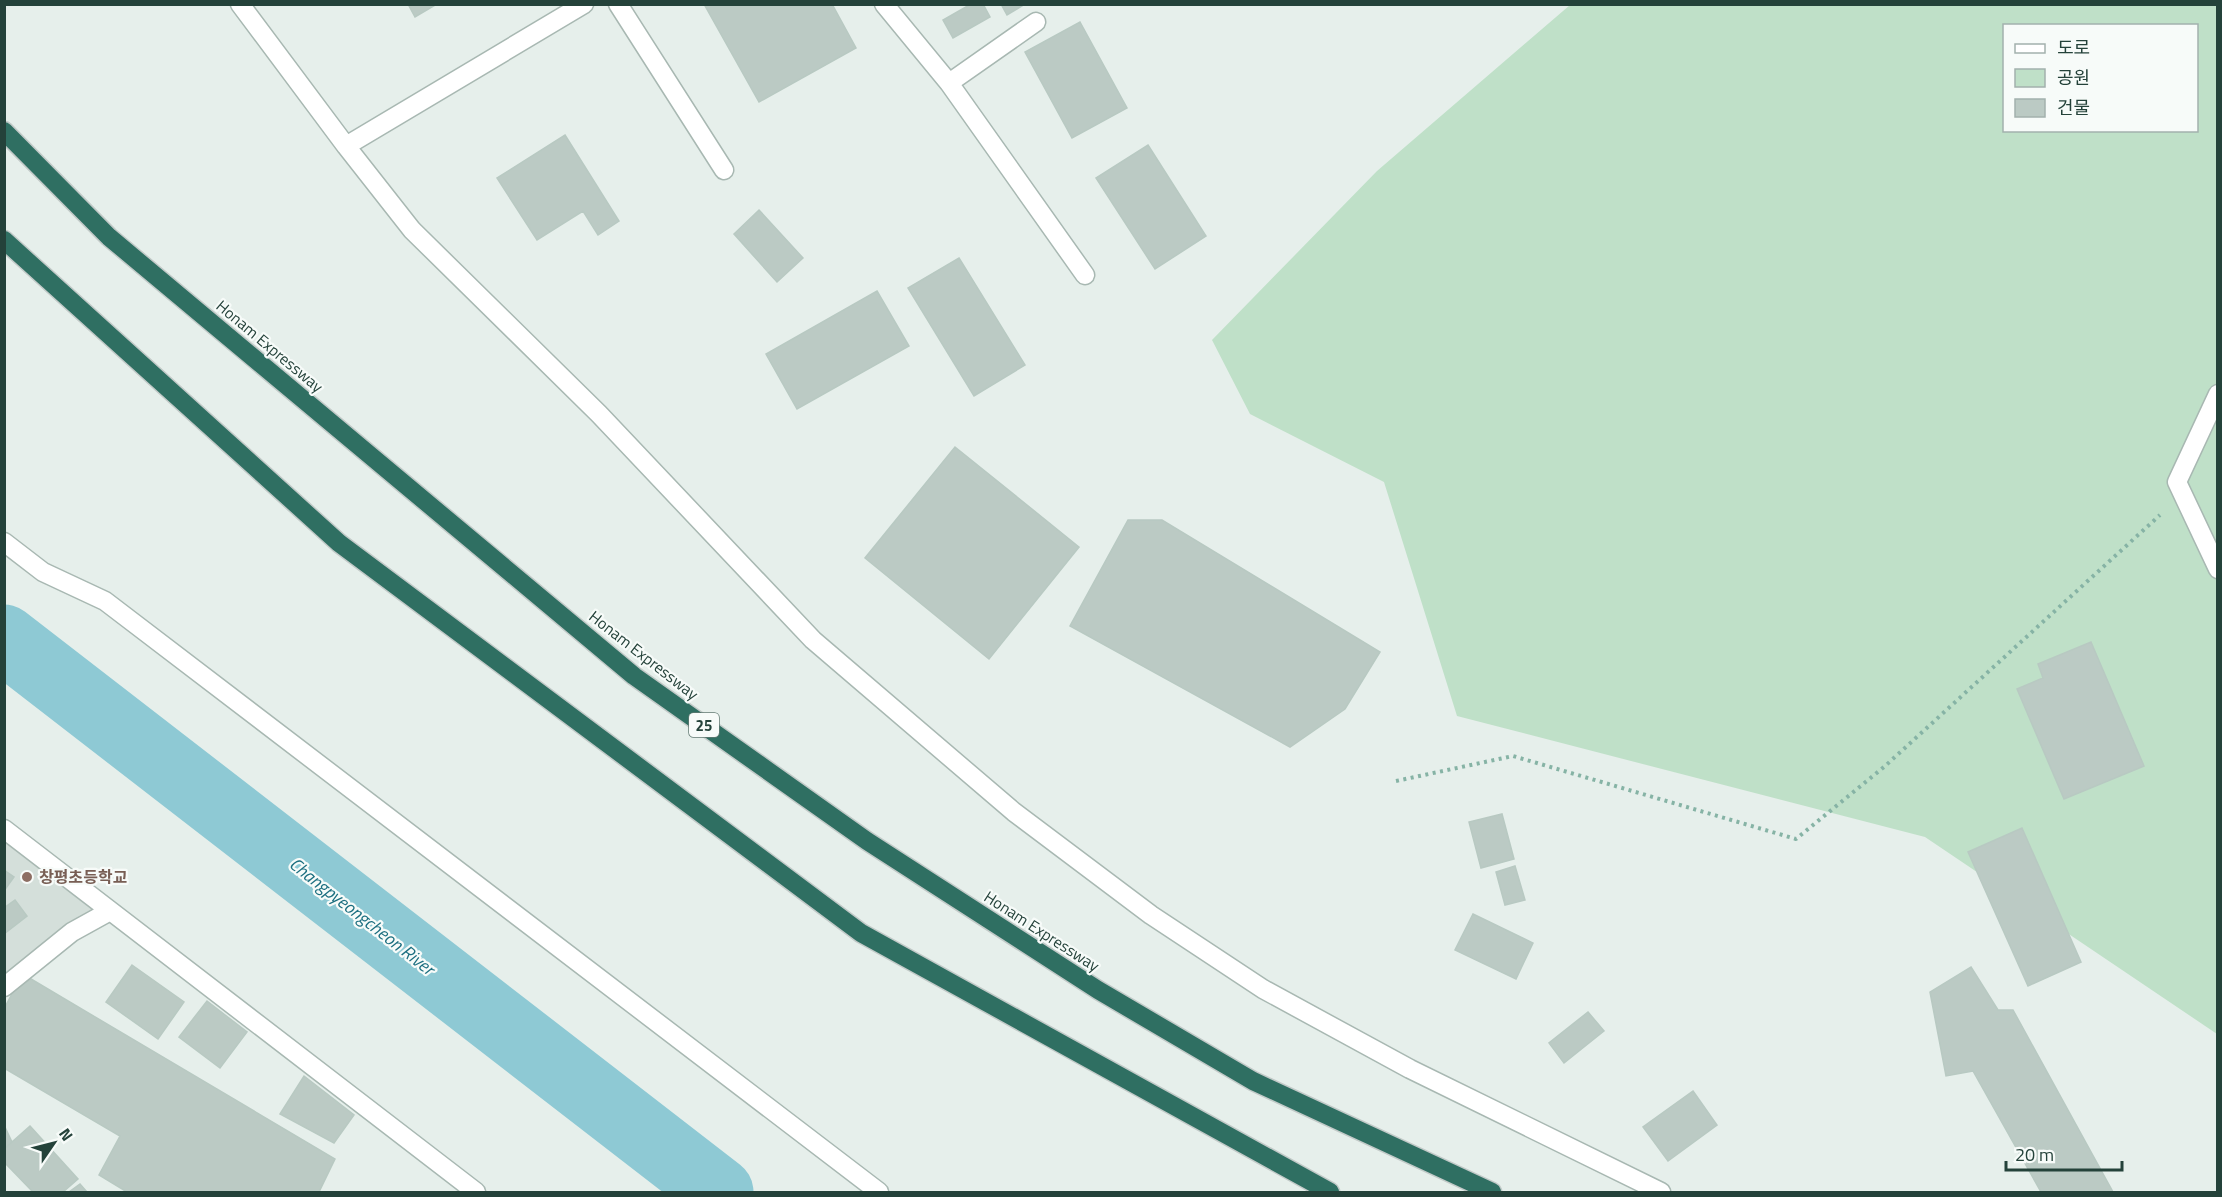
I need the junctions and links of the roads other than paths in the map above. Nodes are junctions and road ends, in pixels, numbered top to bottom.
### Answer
1 (240, 4) edge
2 (584, 4) edge
3 (618, 4) edge
4 (884, 4) edge
5 (1036, 22) dead end
6 (949, 83) junction
7 (4, 131) edge
8 (346, 146) junction
9 (724, 170) dead end
10 (4, 240) edge
11 (1085, 275) dead end
12 (2217, 394) edge
13 (4, 542) edge
14 (2217, 569) edge
15 (4, 829) edge
16 (110, 911) junction
17 (4, 987) edge
18 (476, 1192) edge
19 (879, 1192) edge
20 (1330, 1192) edge
21 (1492, 1192) edge
22 (1661, 1192) edge

1 - 8 street
2 - 8 street
3 - 9 street
4 - 6 street
5 - 6 street
6 - 11 street
7 - 21 highway, Honam Expressway / 25
8 - 22 street
10 - 20 highway
12 - 14 street
13 - 19 street
15 - 16 street
16 - 17 street
16 - 18 street

